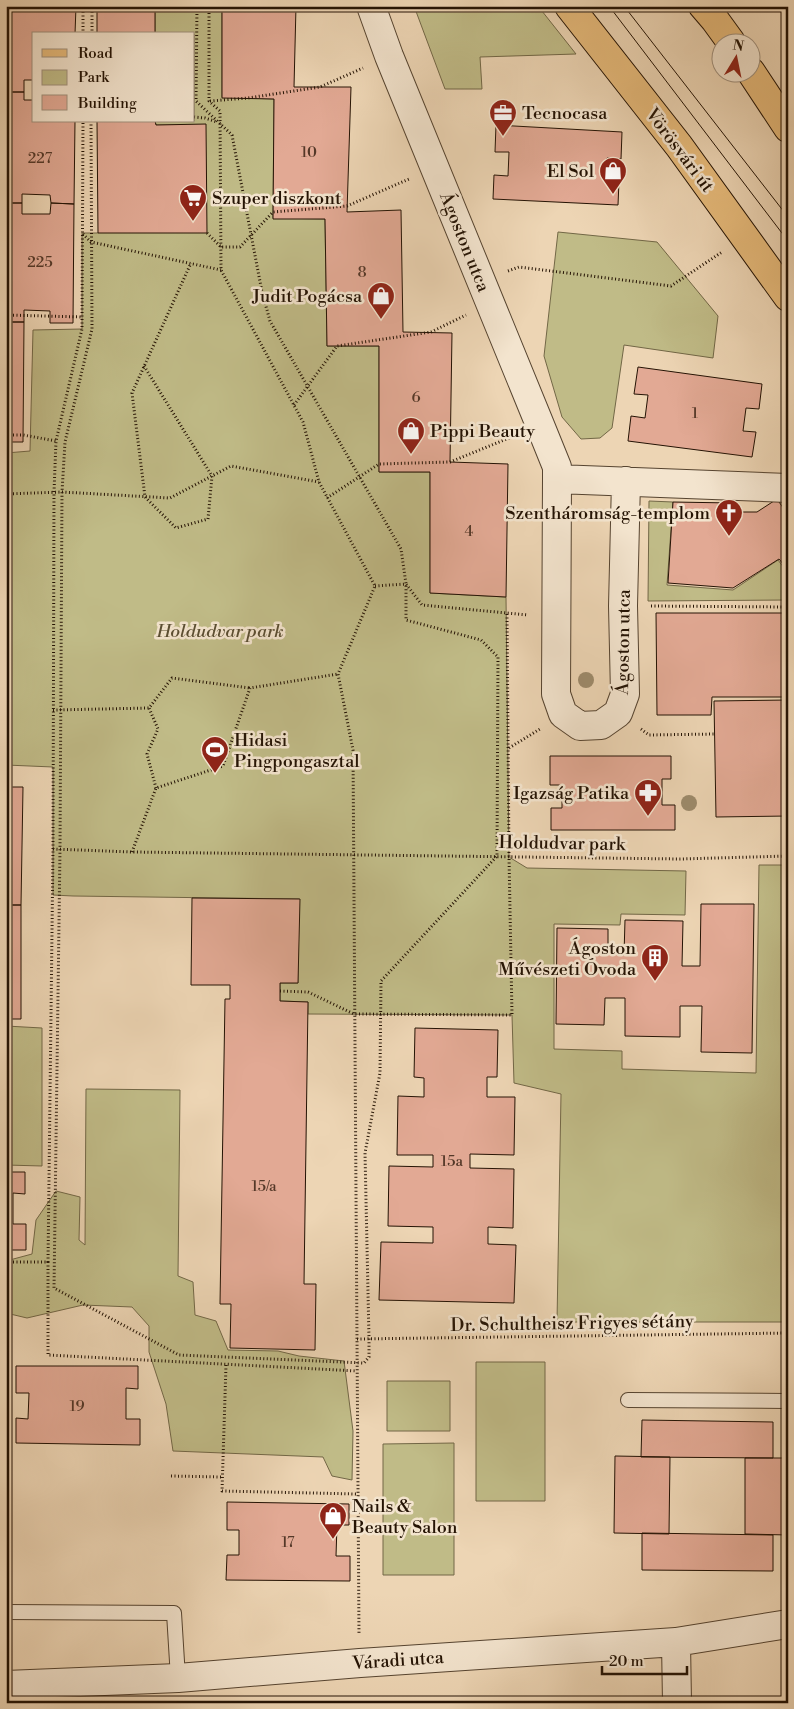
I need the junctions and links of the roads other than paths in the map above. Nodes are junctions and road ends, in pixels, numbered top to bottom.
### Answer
1 (371, 6) edge
2 (569, 6) edge
3 (709, 11) edge
4 (724, 32) edge
5 (758, 82) edge
6 (788, 128) edge
7 (788, 298) edge
8 (557, 479) junction
9 (626, 481) junction
10 (788, 488) edge
11 (628, 1400) dead end
12 (788, 1401) edge
13 (6, 1612) edge
14 (788, 1624) edge
15 (676, 1642) junction
16 (178, 1678) junction
17 (6, 1685) edge
18 (677, 1703) edge

1 - 8 street, Ágoston utca
2 - 7 main road, Vörösvári út
3 - 4 main road
5 - 6 main road
8 - 9 street
8 - 9 street, Ágoston utca
9 - 10 street
11 - 12 lane
13 - 16 lane
14 - 15 street, Váradi utca
15 - 16 street, Váradi utca
15 - 18 street
16 - 17 street, Váradi utca

